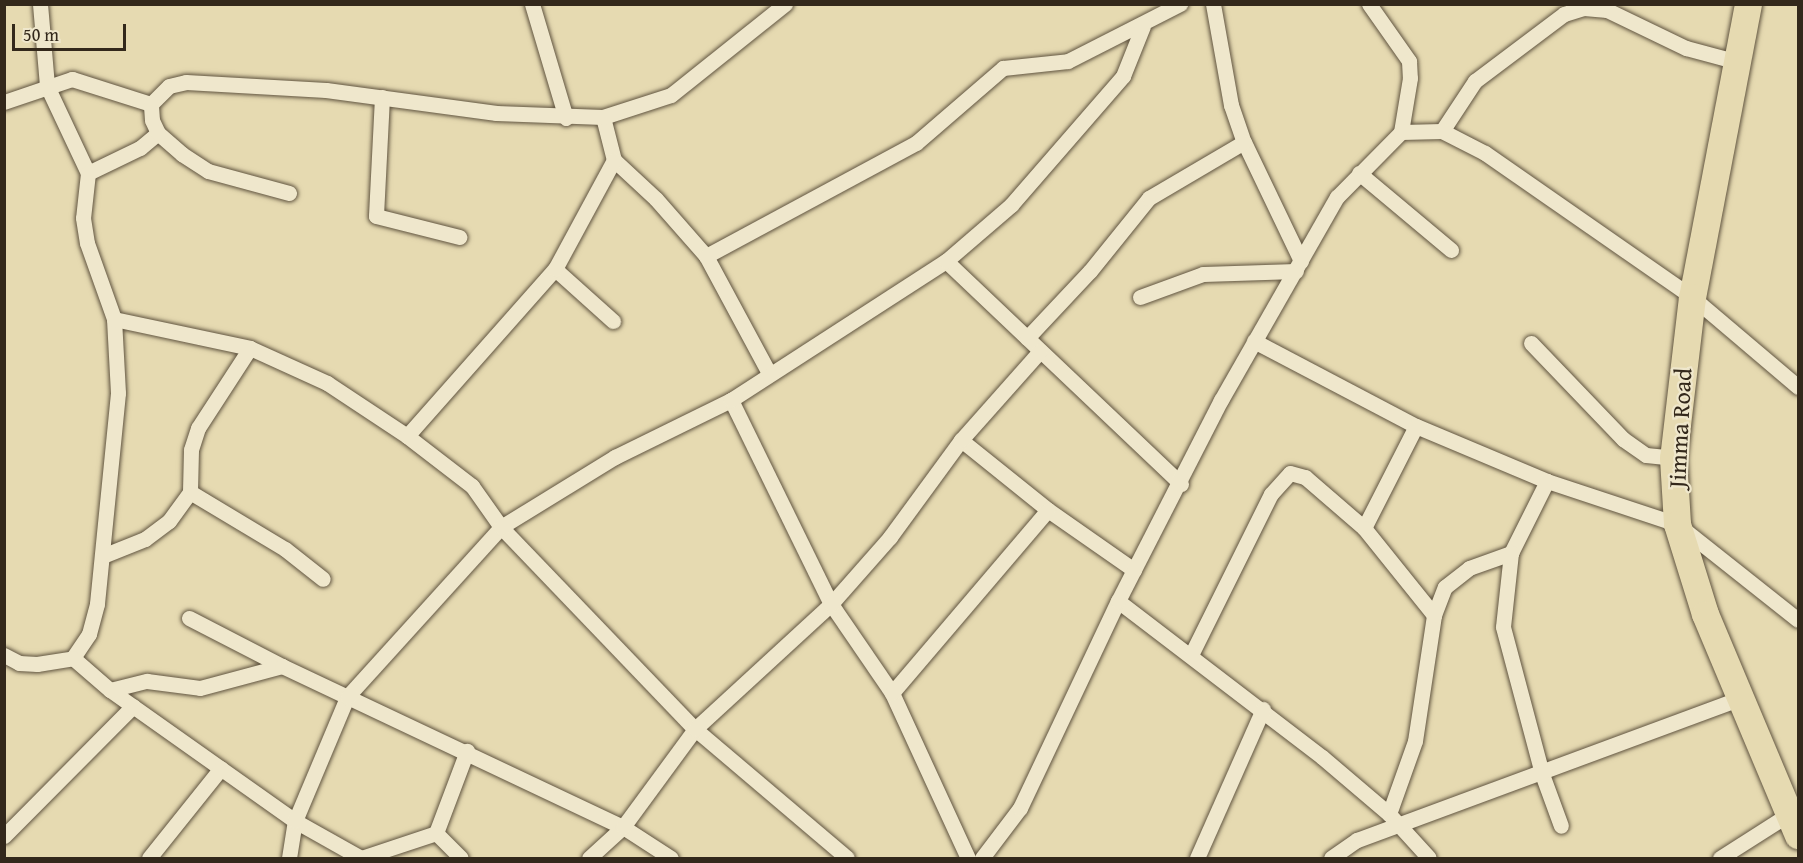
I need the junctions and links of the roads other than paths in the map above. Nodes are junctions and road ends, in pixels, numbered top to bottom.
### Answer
1 (40, 4) edge
2 (532, 4) edge
3 (785, 4) edge
4 (1180, 4) edge
5 (1213, 4) edge
6 (1369, 4) edge
7 (1749, 4) edge
8 (1143, 26) junction
9 (1738, 62) junction
10 (47, 86) junction
11 (382, 97) junction
12 (4, 102) edge
13 (152, 104) junction
14 (603, 117) junction
15 (566, 118) junction
16 (1442, 131) junction
17 (1401, 132) junction
18 (158, 133) junction
19 (1244, 142) junction
20 (614, 160) junction
21 (88, 173) junction
22 (1359, 173) junction
23 (289, 193) dead end
24 (459, 237) dead end
25 (1451, 250) dead end
26 (706, 256) junction
27 (946, 261) junction
28 (1299, 266) junction
29 (555, 269) junction
30 (1140, 297) dead end
31 (1692, 297) junction
32 (114, 319) junction
33 (614, 321) dead end
34 (1027, 338) junction
35 (1254, 341) junction
36 (1532, 343) dead end
37 (250, 348) junction
38 (1040, 351) junction
39 (769, 373) junction
40 (1798, 387) edge
41 (731, 400) junction
42 (1416, 426) junction
43 (406, 436) junction
44 (961, 440) junction
45 (1673, 458) junction
46 (1547, 481) junction
47 (1181, 484) junction
48 (190, 492) junction
49 (1048, 510) junction
50 (1677, 524) junction
51 (501, 527) junction
52 (1364, 528) junction
53 (1511, 554) junction
54 (105, 555) junction
55 (1134, 570) junction
56 (323, 579) dead end
57 (1118, 601) junction
58 (831, 604) junction
59 (1434, 615) junction
60 (189, 618) dead end
61 (1798, 620) edge
62 (4, 655) edge
63 (1191, 655) junction
64 (73, 658) junction
65 (282, 666) junction
66 (110, 690) junction
67 (892, 693) junction
68 (347, 697) junction
69 (1740, 698) junction
70 (133, 706) junction
71 (1263, 709) junction
72 (696, 729) junction
73 (467, 751) junction
74 (221, 768) junction
75 (1542, 774) junction
76 (1389, 814) junction
77 (295, 821) junction
78 (1794, 825) edge
79 (1401, 826) junction
80 (1562, 826) dead end
81 (623, 827) junction
82 (436, 833) junction
83 (4, 836) edge
84 (149, 858) edge
85 (289, 858) edge
86 (461, 858) edge
87 (589, 858) edge
88 (671, 858) edge
89 (847, 858) edge
90 (968, 858) edge
91 (982, 858) edge
92 (1197, 858) edge
93 (1332, 858) edge
94 (1429, 858) edge
95 (1720, 858) edge

1 - 10 street
2 - 15 street
3 - 14 street
4 - 8 street
5 - 19 street
6 - 17 street
7 - 9 highway, Jimma Road
8 - 26 street
8 - 27 street
9 - 16 street
9 - 31 highway, Jimma Road
10 - 12 street
10 - 13 street
10 - 21 street
11 - 13 street
11 - 15 street
11 - 24 street
13 - 18 street
14 - 15 street
14 - 20 street
16 - 17 street
16 - 31 street
17 - 22 street
18 - 21 street
18 - 23 street
19 - 28 street
19 - 34 street
20 - 26 street
20 - 29 street
21 - 32 street
22 - 25 street
22 - 28 street
26 - 39 street
27 - 34 street
27 - 39 street
28 - 30 street
28 - 35 street
29 - 33 street
29 - 43 street
31 - 40 street
31 - 45 highway, Jimma Road
32 - 37 street
32 - 54 street
34 - 38 street
35 - 42 street
35 - 47 street
36 - 45 street
37 - 43 street
37 - 48 street
38 - 44 street
38 - 47 street
39 - 41 street
41 - 51 street
41 - 58 street
42 - 46 street
42 - 52 street
43 - 51 street
44 - 49 street
44 - 58 street
45 - 50 highway, Jimma Road
46 - 50 street
46 - 53 street
47 - 55 street
48 - 54 street
48 - 56 street
49 - 55 street
49 - 67 street
50 - 61 street
50 - 69 highway, Jimma Road
51 - 68 street
51 - 72 street
52 - 59 street
52 - 63 street
53 - 59 street
53 - 75 street
54 - 64 street
55 - 57 street
57 - 63 street
57 - 91 street
58 - 67 street
58 - 72 street
59 - 76 street
60 - 65 street
62 - 64 street
63 - 71 street
64 - 66 street
65 - 66 street
65 - 68 street
66 - 70 street
67 - 90 street
68 - 73 street
68 - 77 street
69 - 75 street
69 - 78 highway, Jimma Road
70 - 74 street
70 - 83 street
71 - 76 street
71 - 92 street
72 - 81 street
72 - 89 street
73 - 81 street
73 - 82 street
74 - 77 street
74 - 84 street
75 - 79 street
75 - 80 street
76 - 79 street
77 - 82 street
77 - 85 street
78 - 95 street
79 - 93 street
79 - 94 street
81 - 87 street
81 - 88 street
82 - 86 street

